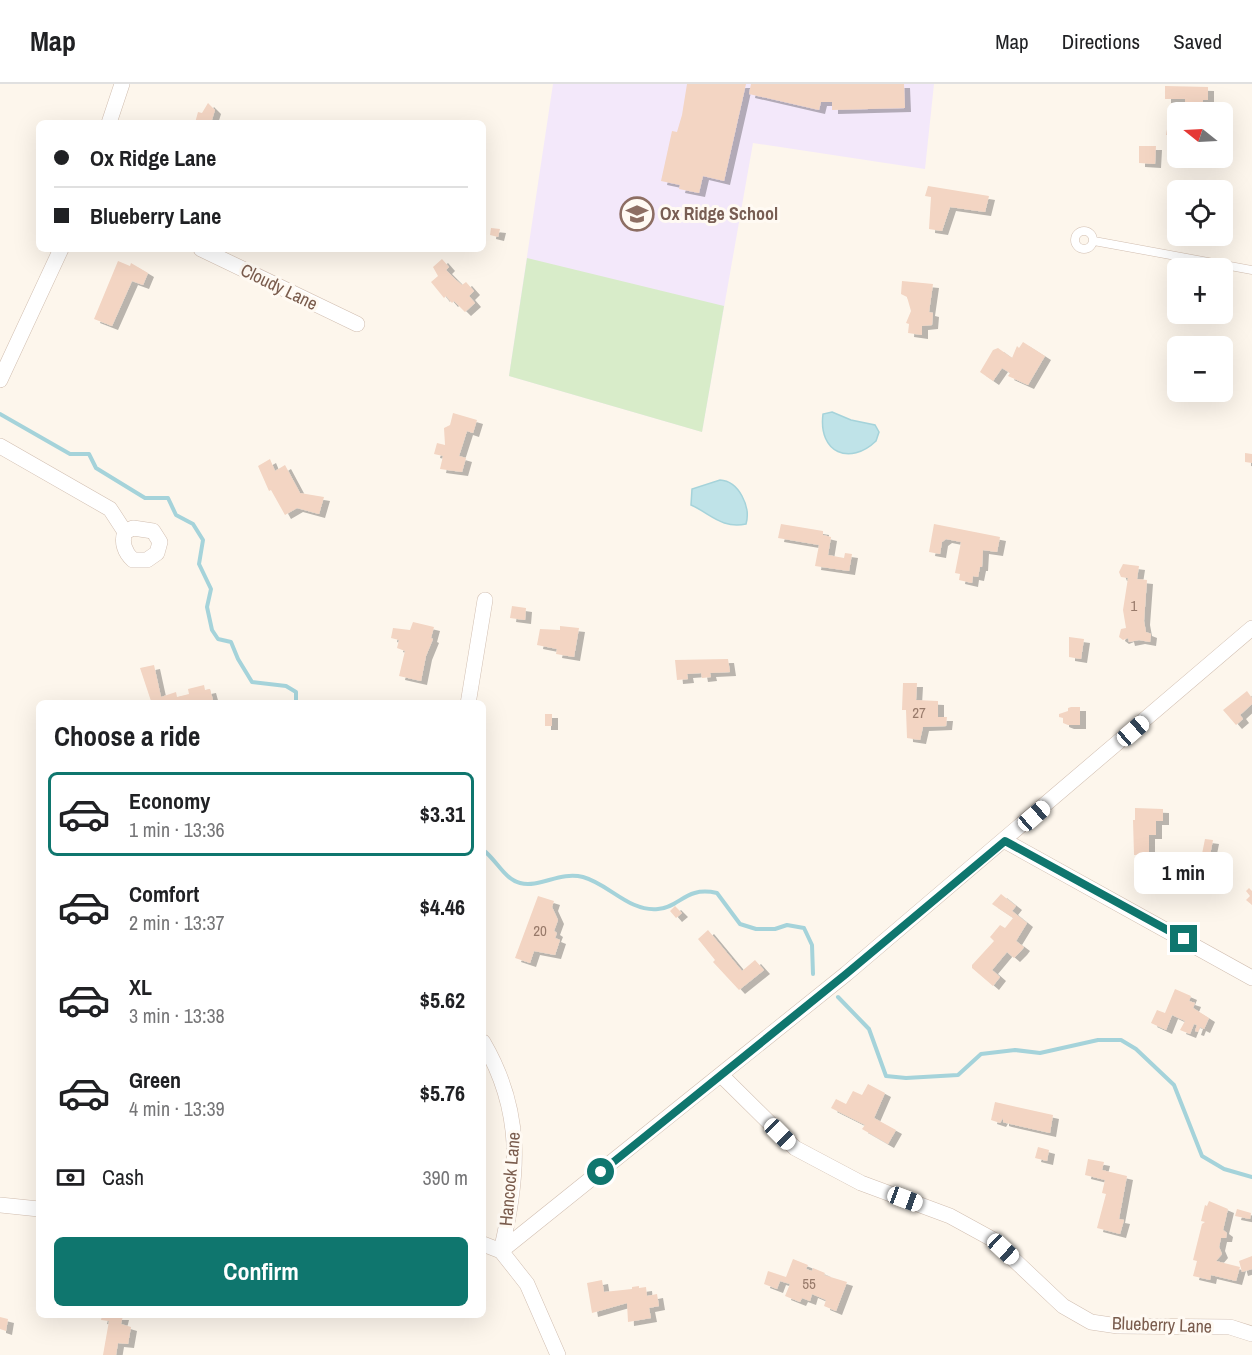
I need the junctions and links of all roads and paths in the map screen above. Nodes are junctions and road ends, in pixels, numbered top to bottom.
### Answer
1 (122, 84) edge
2 (110, 120) edge
3 (1094, 242) dead end
4 (60, 252) edge
5 (207, 252) edge
6 (1252, 270) edge
7 (357, 324) dead end
8 (0, 380) edge
9 (0, 446) edge
10 (125, 532) dead end
11 (484, 600) dead end
12 (1252, 628) edge
13 (469, 700) edge
14 (1005, 841) junction
15 (1252, 978) edge
16 (486, 1048) edge
17 (721, 1075) junction
18 (0, 1205) edge
19 (36, 1209) edge
20 (486, 1245) edge
21 (501, 1251) junction
22 (1252, 1334) edge
23 (558, 1355) edge

1 - 2 street
3 - 6 lane
4 - 8 street
5 - 7 street, Cloudy Lane
9 - 10 street
11 - 13 street
12 - 14 street
14 - 15 street
14 - 17 street
16 - 21 street, Hancock Lane
17 - 21 street
17 - 22 street, Blueberry Lane
18 - 19 street
20 - 21 street
21 - 23 street

